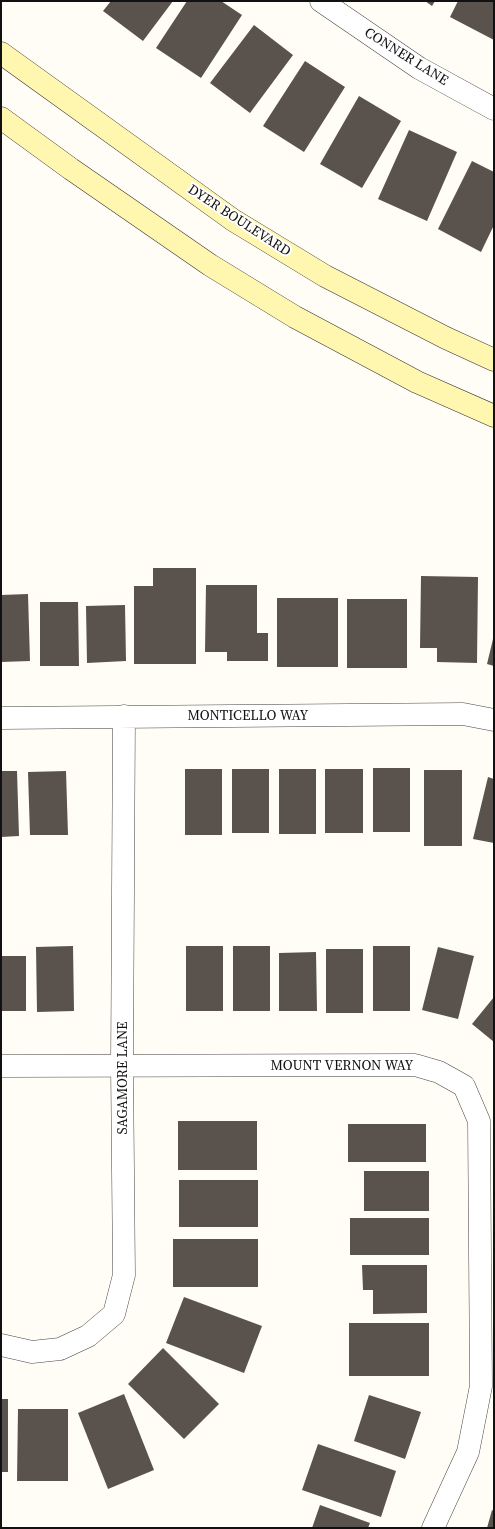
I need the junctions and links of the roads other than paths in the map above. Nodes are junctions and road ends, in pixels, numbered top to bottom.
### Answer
1 (321, 1) edge
2 (1, 53) edge
3 (494, 108) edge
4 (1, 118) edge
5 (494, 360) edge
6 (494, 416) edge
7 (124, 716) junction
8 (1, 718) edge
9 (494, 720) edge
10 (1, 1066) edge
11 (122, 1066) junction
12 (1, 1345) edge
13 (488, 1350) edge
14 (433, 1528) edge

1 - 3 street, CONNER LANE
2 - 5 main road, DYER BOULEVARD
4 - 6 main road
7 - 8 street, MONTICELLO WAY
7 - 9 street, MONTICELLO WAY
7 - 11 street, SAGAMORE LANE
10 - 11 street, MOUNT VERNON WAY
11 - 12 street, SAGAMORE LANE
11 - 13 street, MOUNT VERNON WAY
13 - 14 street, MOUNT VERNON WAY

